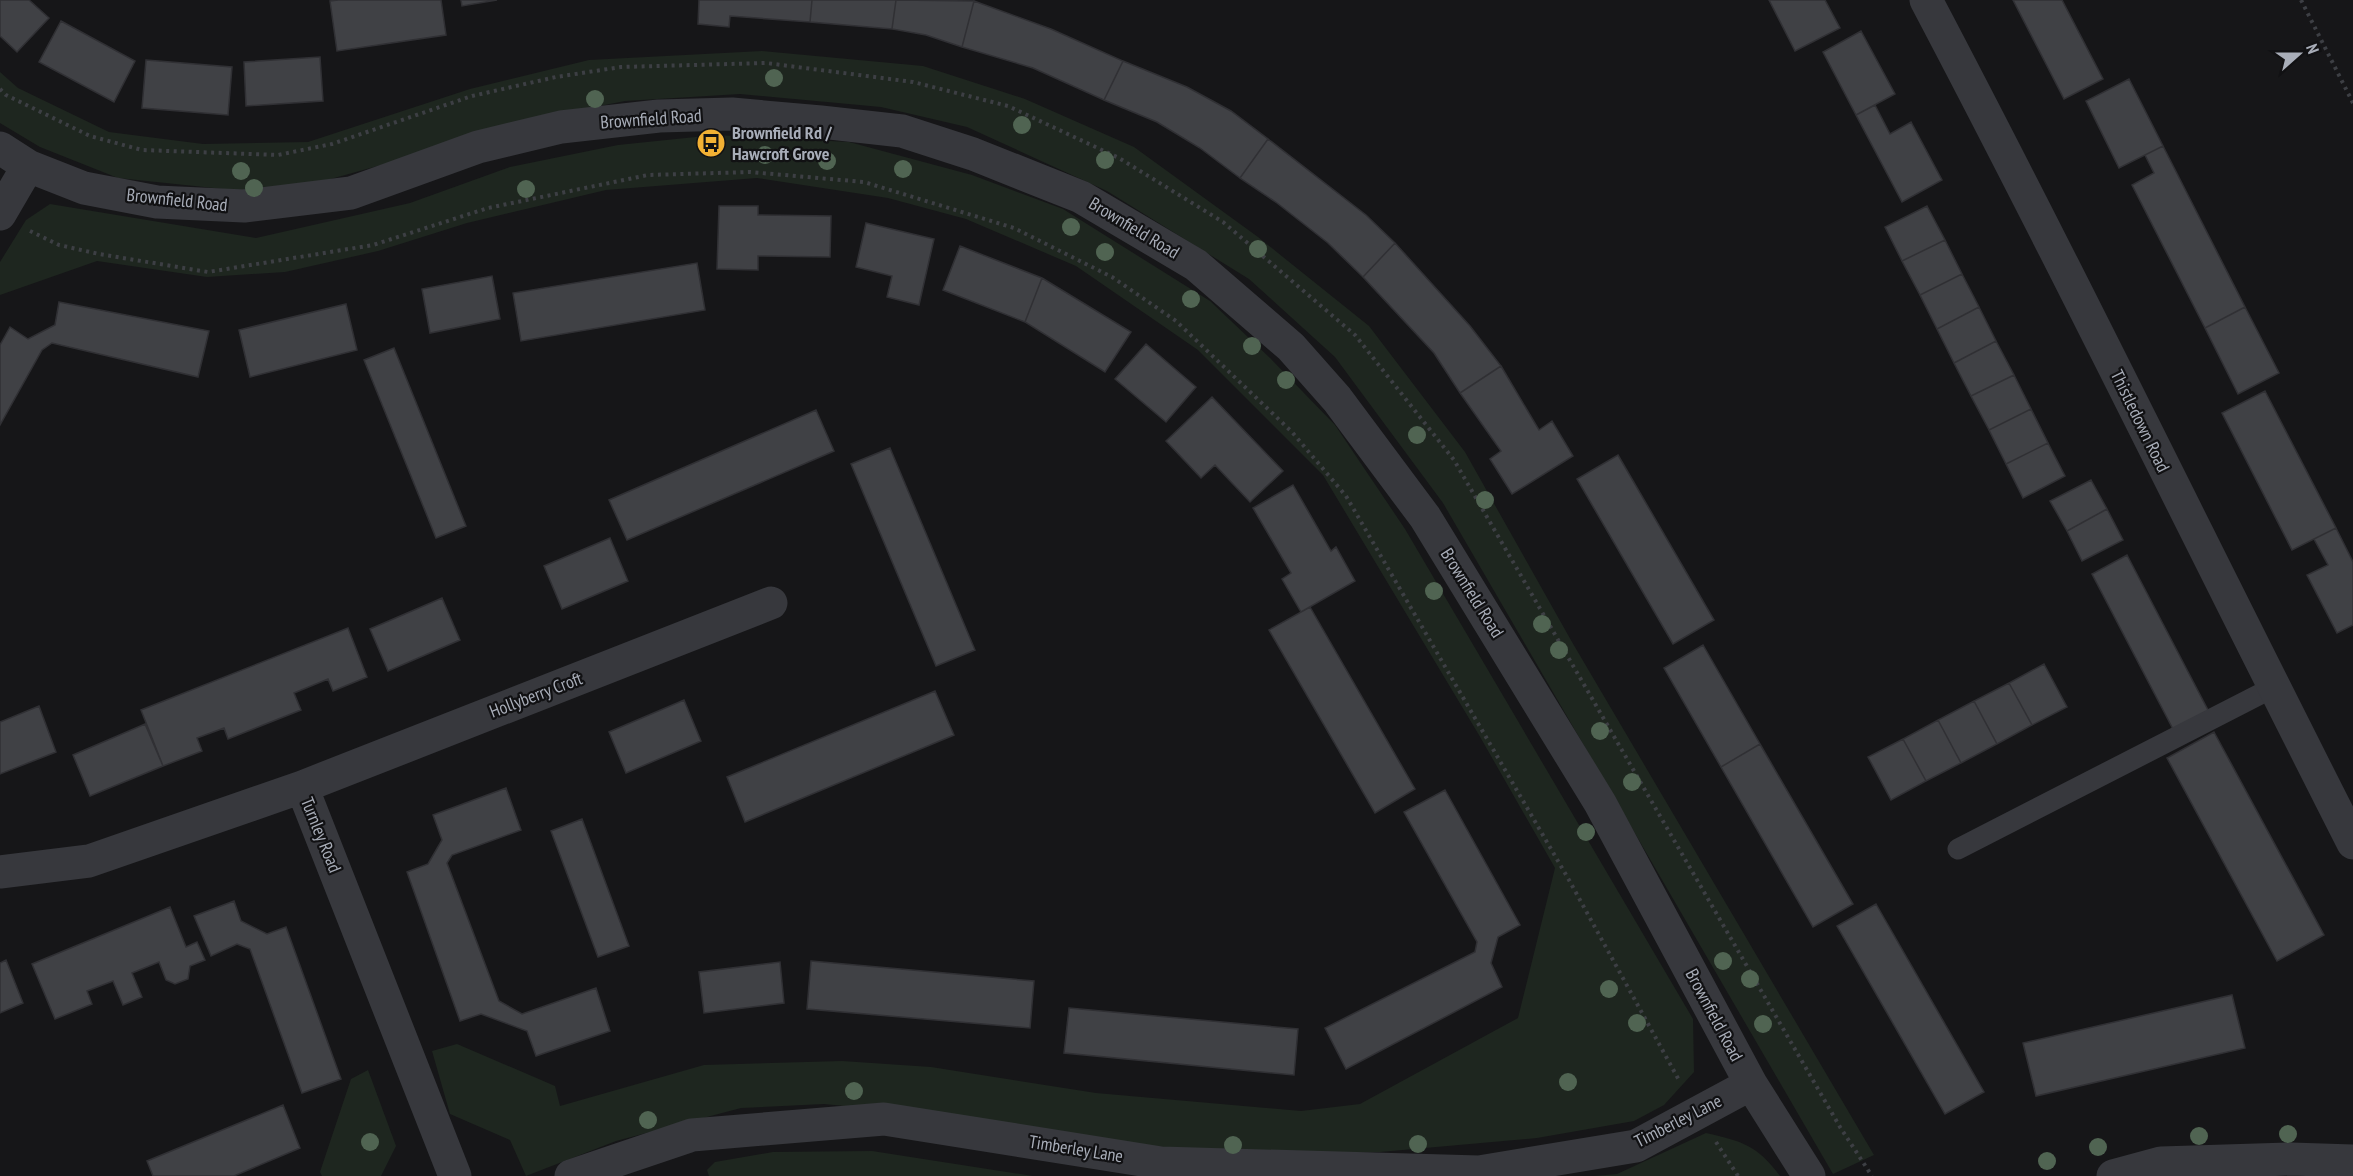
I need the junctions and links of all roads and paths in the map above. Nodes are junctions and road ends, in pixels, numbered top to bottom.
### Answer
1 (1926, 0) edge
2 (2301, 0) edge
3 (0, 89) edge
4 (2353, 103) edge
5 (0, 148) edge
6 (28, 166) junction
7 (10, 220) edge
8 (771, 603) dead end
9 (2274, 687) junction
10 (302, 787) junction
11 (2353, 843) edge
12 (1958, 849) dead end
13 (0, 872) edge
14 (1751, 1084) junction
15 (1697, 1113) junction
16 (2353, 1161) edge
17 (1161, 1170) edge
18 (455, 1176) edge
19 (571, 1176) edge
20 (1738, 1176) edge
21 (1809, 1176) edge
22 (1872, 1176) edge
23 (2114, 1176) edge

1 - 9 street, Thistledown Road
2 - 4 path
3 - 22 path
5 - 6 street, Brownfield Road
6 - 7 street
6 - 14 street, Brownfield Road
7 - 15 path
8 - 10 street, Hollyberry Croft
9 - 11 street, Thistledown Road
9 - 12 lane
10 - 13 street, Turnley Road
10 - 18 street, Turnley Road
14 - 15 street, Timberley Lane
14 - 21 street, Brownfield Road
15 - 17 street, Timberley Lane
15 - 20 path
16 - 23 street
17 - 19 street, Timberley Lane

